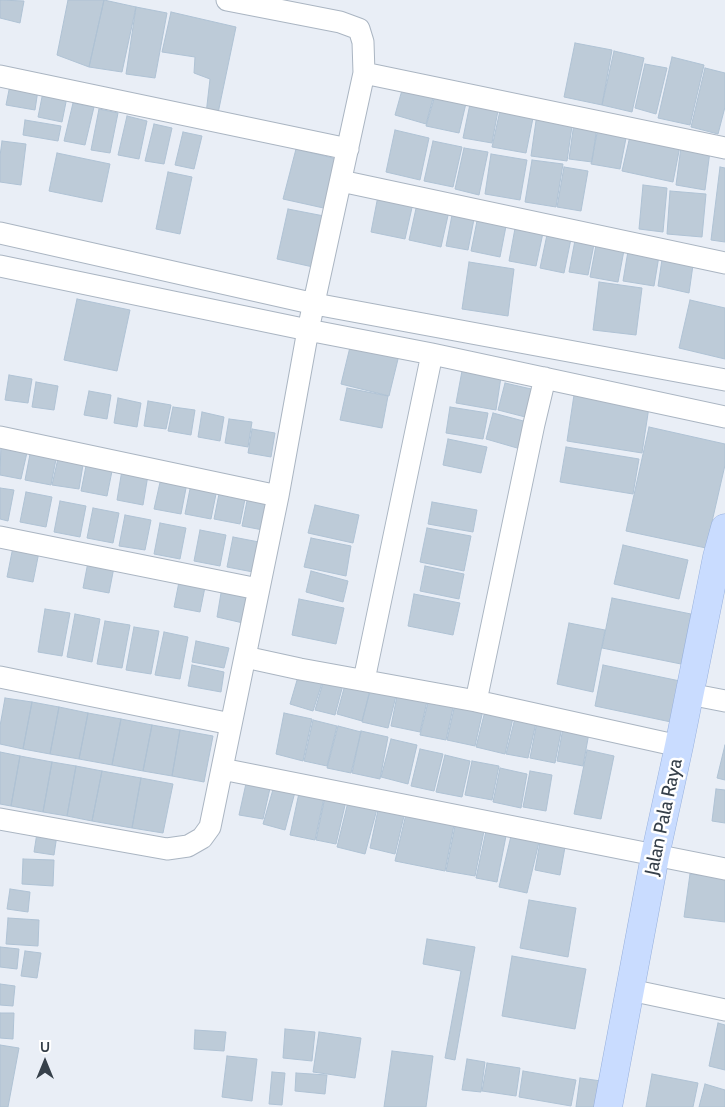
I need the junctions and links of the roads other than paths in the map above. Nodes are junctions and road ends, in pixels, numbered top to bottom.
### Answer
1 (227, 0) edge
2 (364, 73) junction
3 (0, 76) edge
4 (725, 148) edge
5 (348, 149) junction
6 (341, 181) junction
7 (0, 233) edge
8 (50, 244) junction
9 (725, 263) edge
10 (0, 266) edge
11 (44, 276) junction
12 (315, 304) junction
13 (308, 330) junction
14 (432, 354) junction
15 (545, 378) junction
16 (725, 380) edge
17 (725, 417) edge
18 (0, 437) edge
19 (278, 496) junction
20 (725, 528) edge
21 (0, 537) edge
22 (721, 558) edge
23 (258, 589) junction
24 (245, 657) junction
25 (364, 680) junction
26 (1, 681) edge
27 (689, 694) junction
28 (476, 701) junction
29 (725, 701) edge
30 (231, 724) junction
31 (679, 746) junction
32 (222, 769) junction
33 (0, 819) edge
34 (655, 856) junction
35 (725, 870) edge
36 (630, 990) junction
37 (725, 1010) edge
38 (608, 1107) edge

1 - 2 street
2 - 4 street
2 - 5 street
3 - 5 street
5 - 6 street
6 - 9 street
6 - 12 street
7 - 8 street
8 - 11 street
8 - 12 street
10 - 11 street
11 - 13 street
12 - 13 street
12 - 16 street
13 - 14 street
13 - 19 street
14 - 15 street
14 - 25 street
15 - 17 street
15 - 28 street
18 - 19 street
19 - 23 street
20 - 22 main road, Jalan Pala Raya
21 - 23 street
22 - 27 main road, Jalan Pala Raya
23 - 24 street
24 - 25 street
24 - 30 street
25 - 28 street
26 - 30 street
27 - 29 street
27 - 31 main road, Jalan Pala Raya
28 - 31 street
30 - 32 street
31 - 34 main road, Jalan Pala Raya
32 - 33 street
32 - 34 street
34 - 35 street
34 - 36 main road, Jalan Pala Raya
36 - 37 street
36 - 38 main road, Jalan Pala Raya

